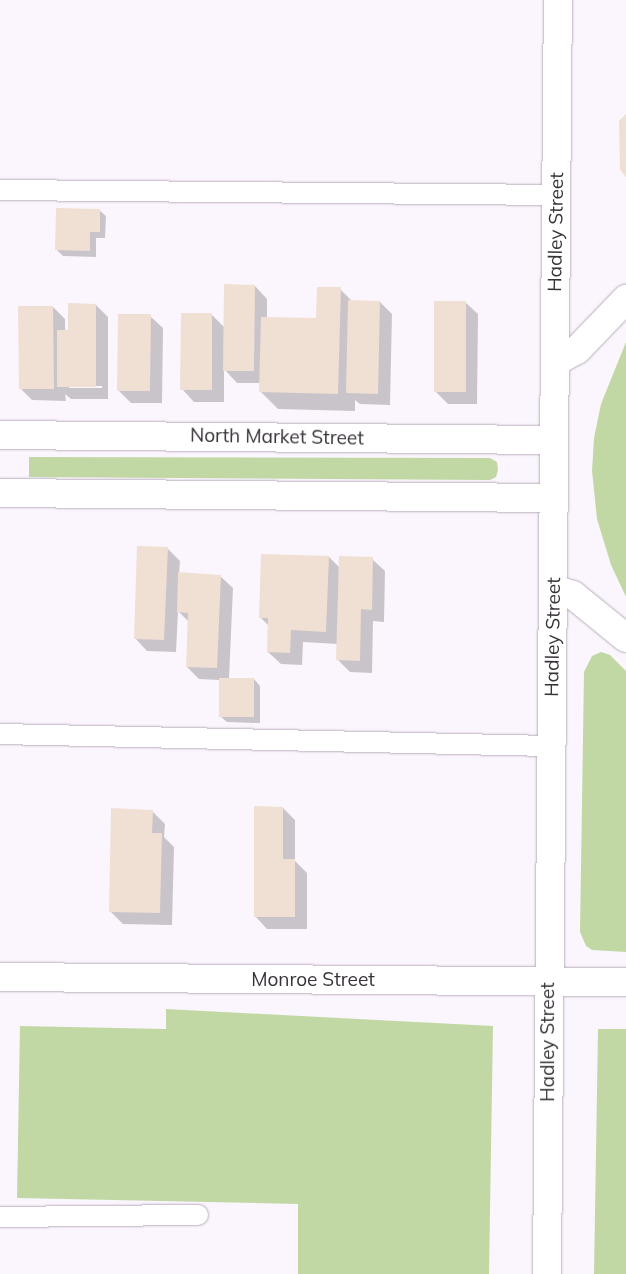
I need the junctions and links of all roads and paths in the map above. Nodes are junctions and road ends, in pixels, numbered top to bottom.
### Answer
1 (558, 0) edge
2 (0, 190) edge
3 (557, 195) junction
4 (626, 299) edge
5 (555, 362) junction
6 (0, 435) edge
7 (554, 440) junction
8 (0, 493) edge
9 (553, 498) junction
10 (554, 589) junction
11 (626, 638) edge
12 (0, 734) edge
13 (552, 746) junction
14 (0, 977) edge
15 (548, 980) junction
16 (626, 982) edge
17 (198, 1215) dead end
18 (0, 1216) edge
19 (547, 1274) edge

1 - 3 street, Hadley Street
2 - 3 lane
3 - 5 street, Hadley Street
4 - 5 street
5 - 7 street, Hadley Street
6 - 7 street, North Market Street
7 - 9 street, Hadley Street
8 - 9 street
9 - 10 street, Hadley Street
10 - 11 street
10 - 13 street, Hadley Street
12 - 13 lane
13 - 15 street, Hadley Street
14 - 15 street, Monroe Street
15 - 16 street, Monroe Street
15 - 19 street, Hadley Street
17 - 18 lane

